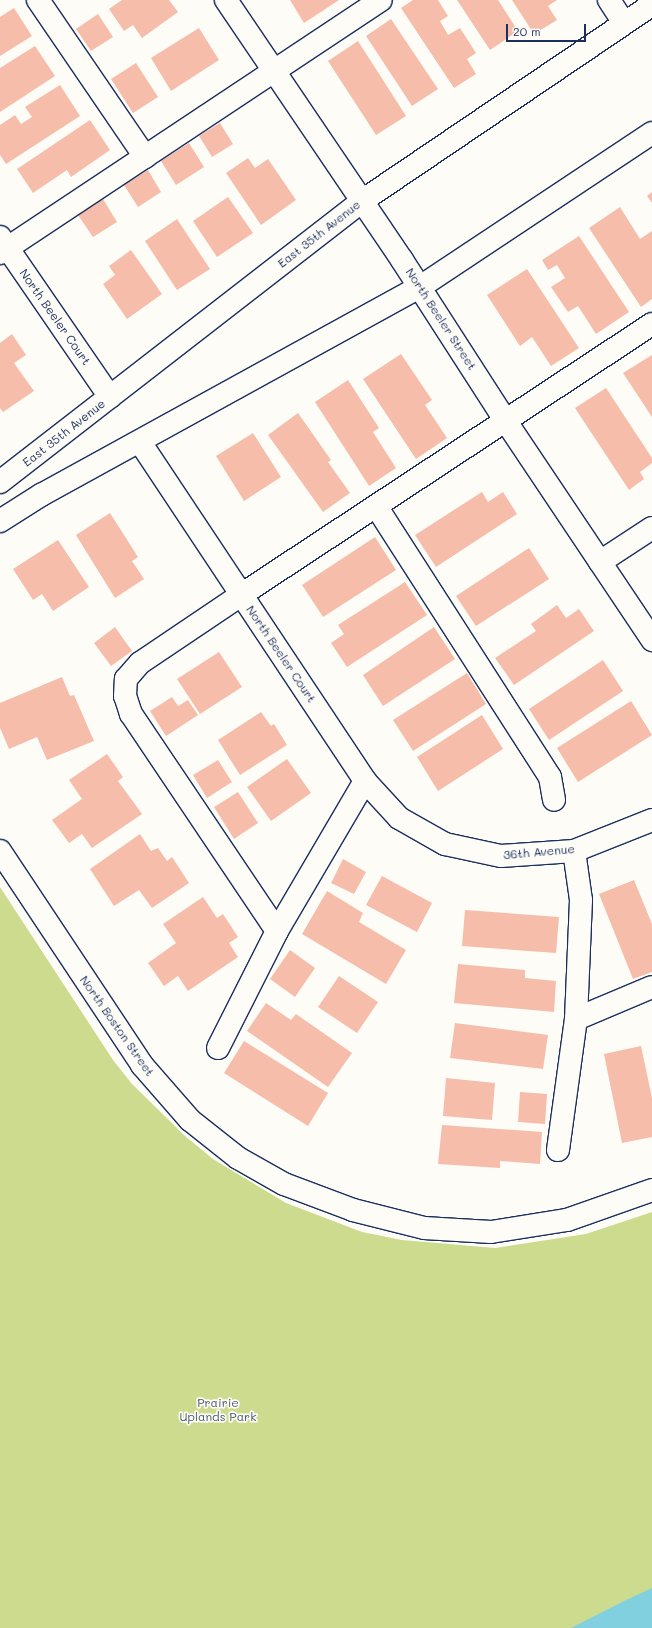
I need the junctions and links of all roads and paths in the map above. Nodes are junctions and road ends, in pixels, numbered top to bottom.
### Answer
1 (38, 0) edge
2 (226, 0) edge
3 (381, 0) edge
4 (609, 0) edge
5 (652, 4) edge
6 (624, 23) junction
7 (274, 72) junction
8 (652, 133) edge
9 (145, 157) junction
10 (362, 201) junction
11 (3, 246) edge
12 (420, 287) junction
13 (652, 324) edge
14 (110, 396) junction
15 (505, 420) junction
16 (140, 442) junction
17 (0, 482) edge
18 (376, 506) junction
19 (0, 521) edge
20 (652, 528) edge
21 (600, 562) junction
22 (242, 595) junction
23 (652, 640) edge
24 (365, 781) junction
25 (554, 800) dead end
26 (652, 820) edge
27 (445, 844) joint
28 (0, 851) edge
29 (574, 851) junction
30 (277, 931) junction
31 (652, 987) edge
32 (576, 1019) junction
33 (218, 1048) dead end
34 (558, 1150) dead end
35 (652, 1190) edge

1 - 9 street
2 - 7 street, North Beeler Street
3 - 7 street
4 - 6 street
5 - 6 street, East 35th Avenue
6 - 10 street, East 35th Avenue
7 - 9 street
7 - 10 street, North Beeler Street
8 - 12 street
9 - 11 street
10 - 12 street, North Beeler Street
10 - 14 street, East 35th Avenue
11 - 14 street, North Beeler Court
12 - 15 street, North Beeler Street
12 - 16 street
13 - 15 street
14 - 17 street, East 35th Avenue
15 - 18 street
15 - 21 street, North Beeler Street
16 - 19 street
16 - 22 street, North Beeler Court
18 - 22 street
18 - 25 street
20 - 21 street
21 - 23 street, North Beeler Street
22 - 24 street, North Beeler Court
22 - 30 street
24 - 27 street, North Beeler Court
24 - 30 street
26 - 29 street, 36th Avenue
27 - 29 street, 36th Avenue
28 - 35 street, North Boston Street
29 - 32 street
30 - 33 street
31 - 32 street
32 - 34 street

